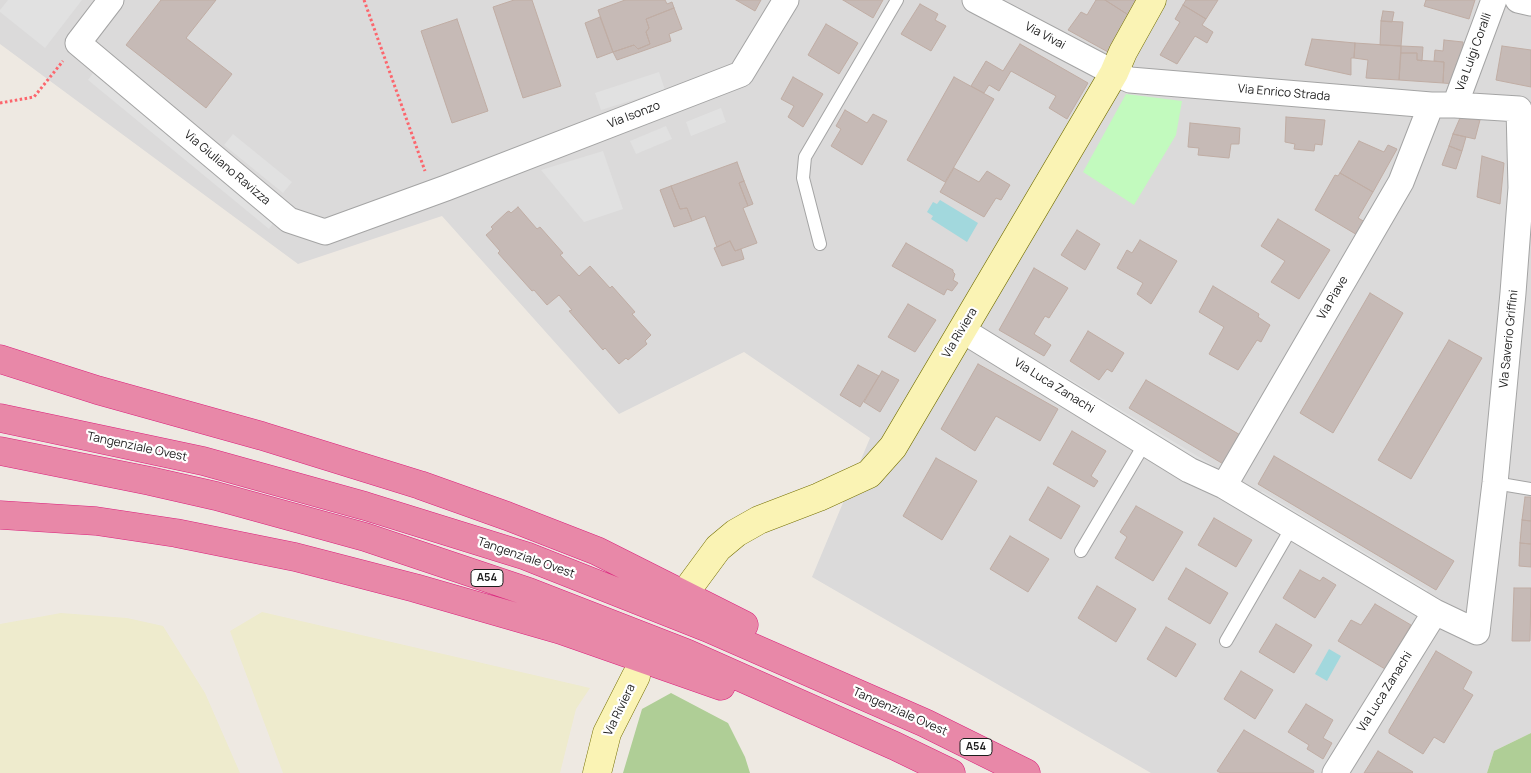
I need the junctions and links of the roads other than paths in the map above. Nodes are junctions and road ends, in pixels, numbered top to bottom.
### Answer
1 (111, 0) edge
2 (786, 0) edge
3 (897, 0) edge
4 (975, 0) edge
5 (1152, 0) edge
6 (1494, 0) edge
7 (1518, 0) edge
8 (1531, 2) edge
9 (1114, 73) junction
10 (1443, 105) junction
11 (439, 190) joint
12 (820, 244) dead end
13 (962, 330) junction
14 (0, 359) edge
15 (0, 418) edge
16 (1145, 443) junction
17 (0, 451) edge
18 (1495, 483) junction
19 (1224, 486) junction
20 (1531, 489) edge
21 (0, 515) edge
22 (1292, 526) junction
23 (1081, 551) dead end
24 (690, 586) dead end
25 (1435, 612) junction
26 (1477, 632) joint
27 (1226, 641) dead end
28 (636, 676) dead end
29 (926, 723) junction
30 (895, 746) junction
31 (597, 773) edge
32 (951, 773) edge
33 (1026, 773) edge
34 (1335, 773) edge

1 - 11 street, Via Giuliano Ravizza
2 - 11 street, Via Isonzo
3 - 12 lane
4 - 9 street, Via Vivai
5 - 9 street, Via Riviera
6 - 10 street, Via Luigi Coralli
7 - 8 street
9 - 10 street, Via Enrico Strada
9 - 13 street, Via Riviera
10 - 18 street, Via Saverio Griffini
10 - 19 street, Via Piave
13 - 16 street, Via Luca Zanachi
13 - 24 street, Via Riviera
14 - 29 highway
15 - 29 highway, Tangenziale Ovest / A54
16 - 19 street, Via Luca Zanachi
16 - 23 lane
17 - 30 highway, A54
18 - 20 lane
18 - 26 street, Via Saverio Griffini
19 - 22 street, Via Luca Zanachi
21 - 30 highway
22 - 25 street, Via Luca Zanachi
22 - 27 lane
25 - 26 street, Via Luca Zanachi
25 - 34 street, Via Luca Zanachi
28 - 31 street, Via Riviera
29 - 33 highway, Tangenziale Ovest / A54
30 - 32 highway, A54

